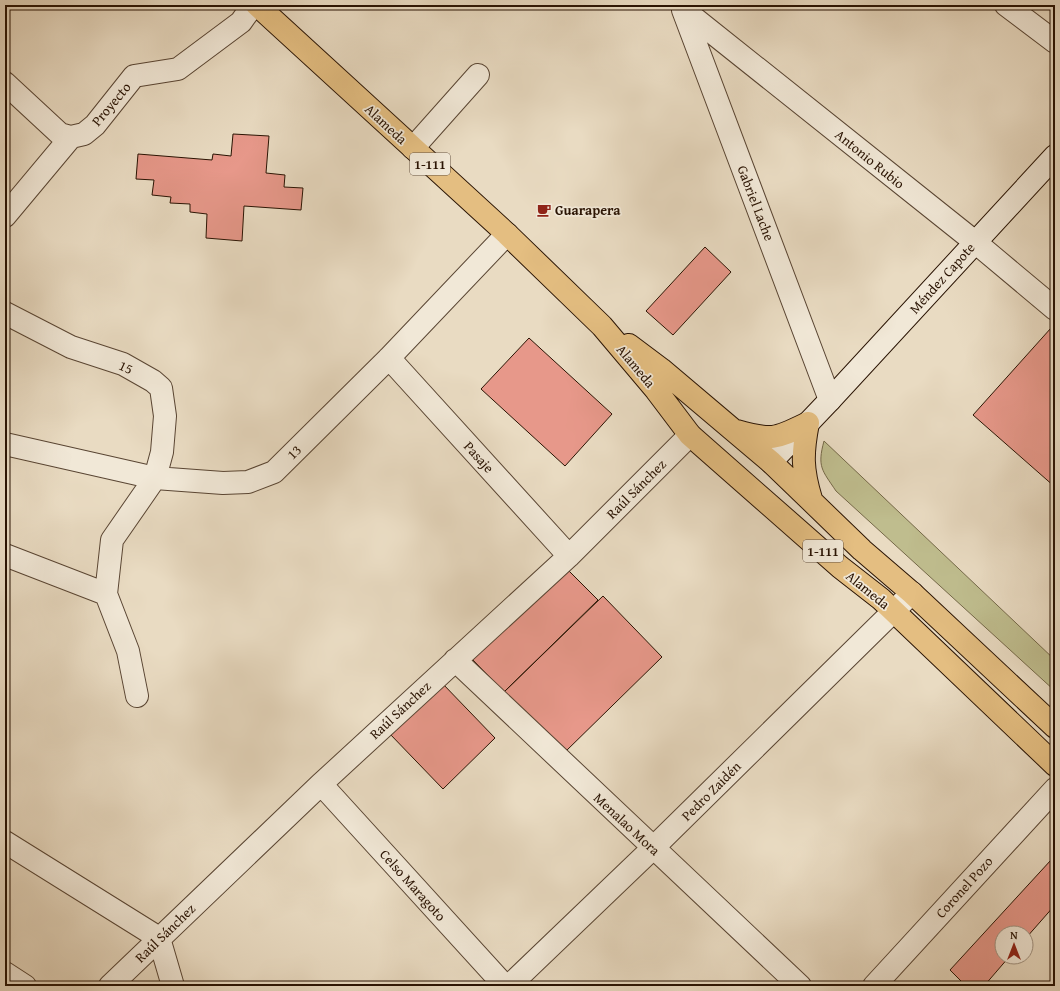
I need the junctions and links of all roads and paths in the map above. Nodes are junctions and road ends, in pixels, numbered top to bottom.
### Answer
1 (253, 5) edge
2 (257, 5) edge
3 (1006, 5) edge
4 (683, 8) edge
5 (1055, 42) edge
6 (478, 75) dead end
7 (5, 83) edge
8 (71, 137) junction
9 (413, 148) junction
10 (1055, 156) edge
11 (5, 216) edge
12 (506, 234) junction
13 (975, 242) junction
14 (1055, 309) edge
15 (5, 313) edge
16 (602, 326) junction
17 (389, 358) junction
18 (656, 390) junction
19 (830, 400) junction
20 (808, 423) junction
21 (731, 429) junction
22 (690, 435) junction
23 (5, 444) edge
24 (771, 462) junction
25 (155, 478) junction
26 (811, 499) junction
27 (5, 555) edge
28 (569, 556) junction
29 (912, 593) junction
30 (106, 594) junction
31 (888, 605) junction
32 (455, 660) junction
33 (137, 696) dead end
34 (1055, 727) edge
35 (1055, 765) edge
36 (321, 784) junction
37 (1055, 789) edge
38 (5, 842) edge
39 (653, 848) junction
40 (159, 938) junction
41 (5, 973) edge
42 (25, 986) edge
43 (110, 986) edge
44 (174, 986) edge
45 (505, 986) edge
46 (509, 986) edge
47 (800, 986) edge
48 (874, 986) edge

1 - 8 street, Proyecto
2 - 9 main road, Alameda / 1-111
3 - 5 street
4 - 13 street, Antonio Rubio
4 - 19 street, Gabriel Lache
6 - 9 street
7 - 8 street
8 - 11 street, Proyecto
9 - 12 main road, Alameda / 1-111
10 - 13 street, Méndez Capote
12 - 16 main road, Alameda / 1-111
12 - 17 street, 13
13 - 14 street, Antonio Rubio
13 - 19 street, Méndez Capote
15 - 25 street, 15
16 - 18 main road, Alameda / 1-111
16 - 21 main road, Alameda / 1-111
17 - 25 street, 13
17 - 28 street, Pasaje
18 - 22 main road, Alameda / 1-111
18 - 24 main road
19 - 20 street, Méndez Capote
20 - 21 main road
20 - 24 street, Méndez Capote
20 - 26 main road
21 - 24 main road, Alameda / 1-111
22 - 28 street, Raúl Sánchez
22 - 31 main road, Alameda / 1-111
23 - 25 street, 13
24 - 26 main road, Alameda / 1-111
24 - 31 main road
25 - 30 street, 15
26 - 29 main road, Alameda / 1-111
27 - 30 street
28 - 32 street, Raúl Sánchez
29 - 31 street, Pedro Zaidén
29 - 34 main road, Alameda / 1-111
30 - 33 street
31 - 35 main road, Alameda / 1-111
31 - 39 street, Pedro Zaidén
32 - 36 street, Raúl Sánchez
32 - 39 street, Menalao Mora
36 - 40 street, Raúl Sánchez
36 - 45 street, Celso Maragoto
37 - 48 street, Coronel Pozo
38 - 40 street
39 - 46 street, Pedro Zaidén
39 - 47 street, Menalao Mora
40 - 43 street, Raúl Sánchez
40 - 44 street
41 - 42 street

